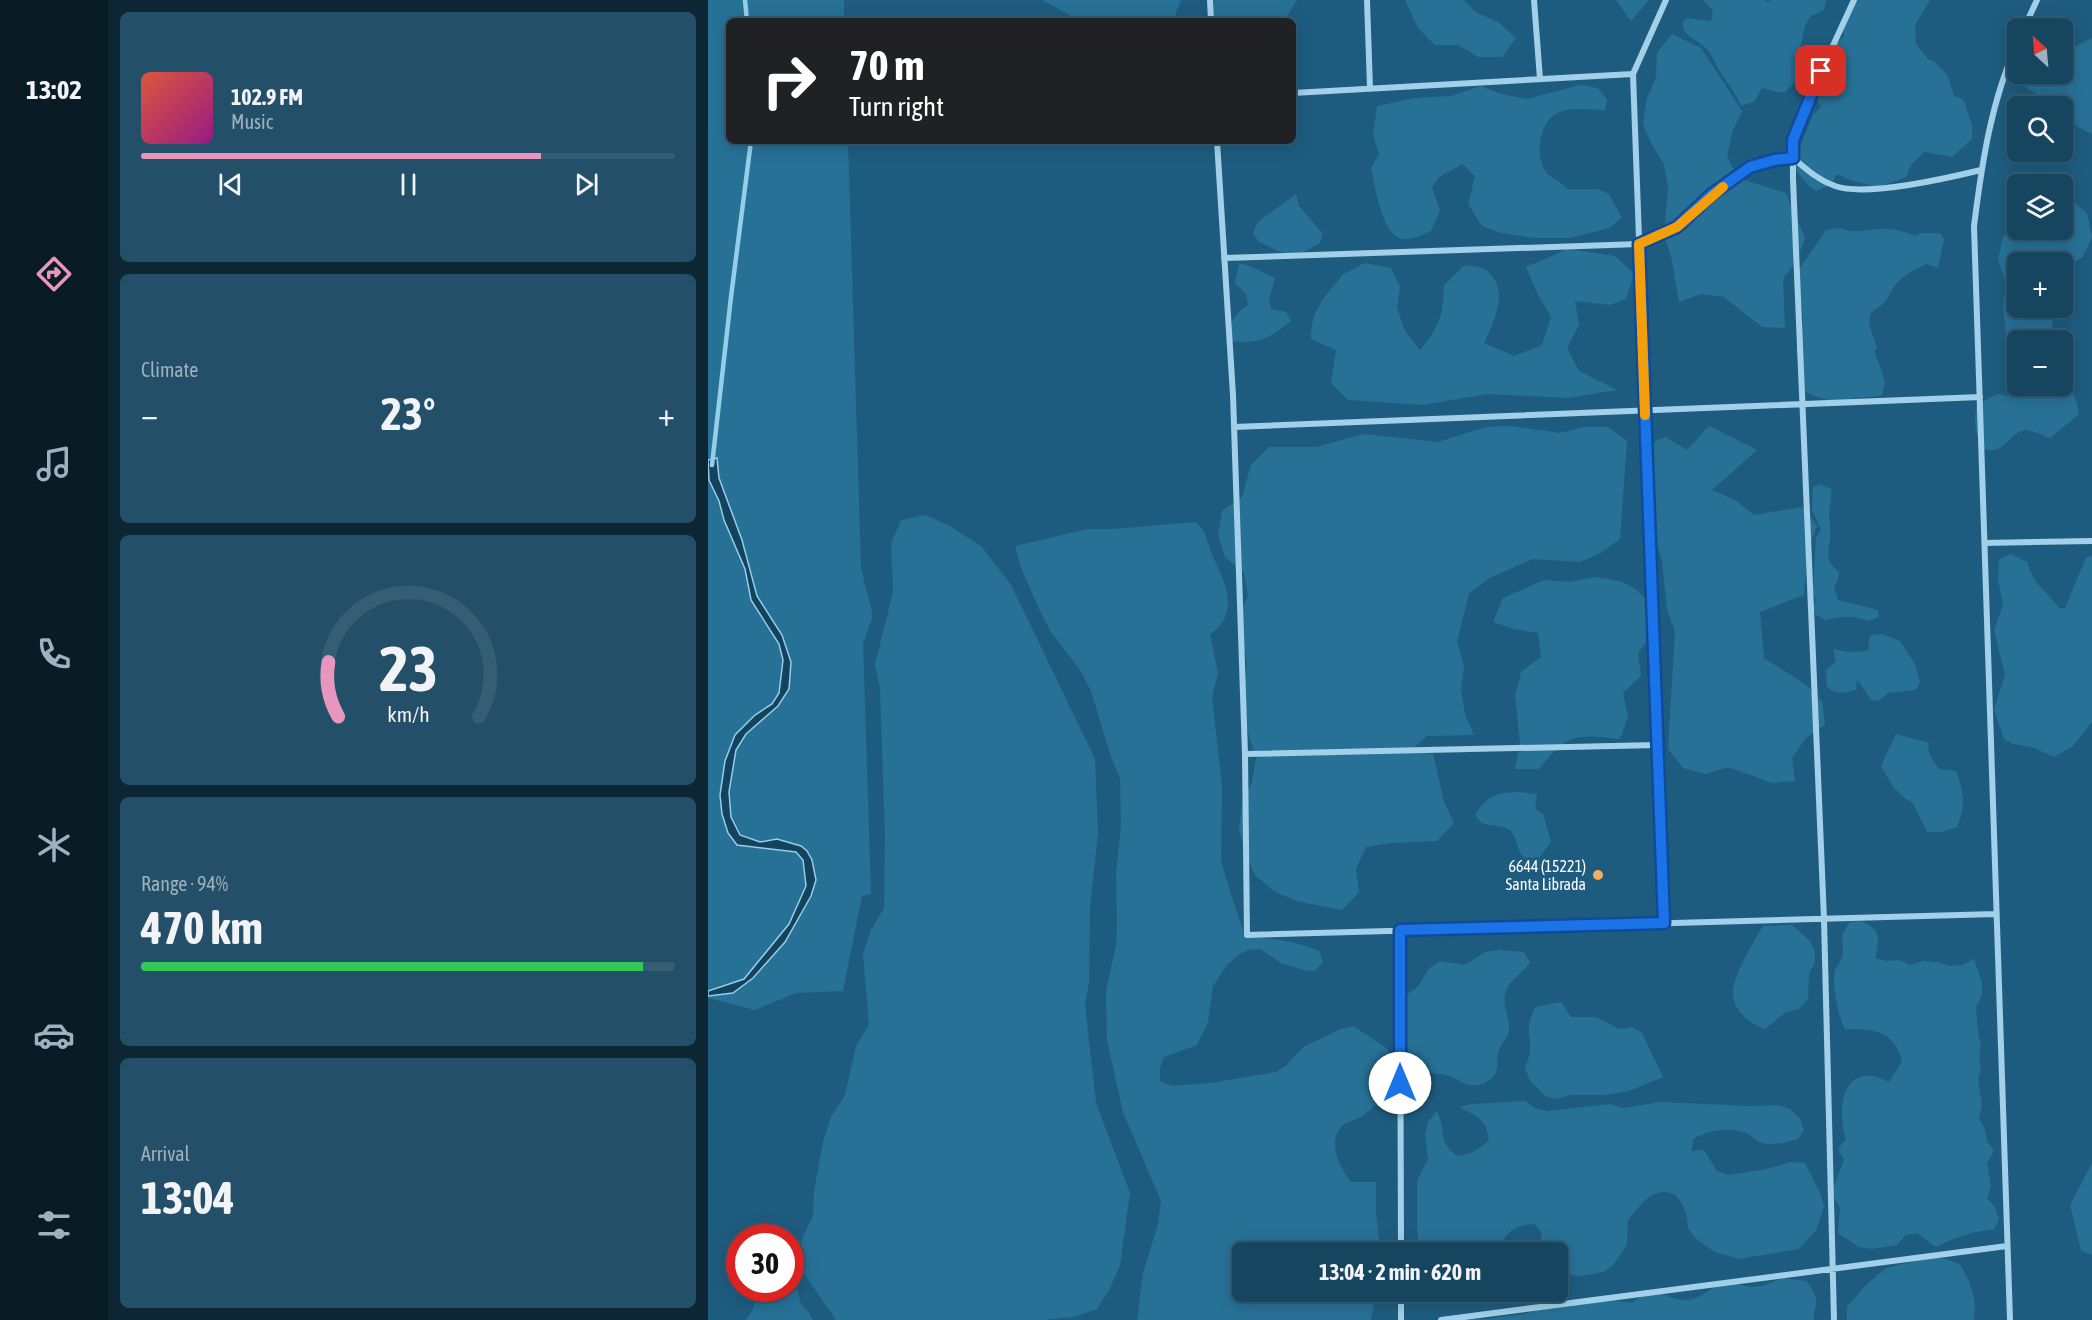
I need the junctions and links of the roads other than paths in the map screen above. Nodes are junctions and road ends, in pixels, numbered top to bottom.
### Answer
1 (1210, 0) edge
2 (1367, 0) edge
3 (1534, 0) edge
4 (1666, 0) edge
5 (1854, 0) edge
6 (2037, 0) edge
7 (1211, 18) edge
8 (2029, 18) edge
9 (2007, 64) edge
10 (1633, 74) junction
11 (1540, 79) junction
12 (1370, 88) junction
13 (1296, 93) edge
14 (1217, 144) edge
15 (1793, 158) junction
16 (1981, 170) junction
17 (1639, 244) junction
18 (1224, 258) junction
19 (1980, 397) junction
20 (1802, 404) junction
21 (1645, 411) junction
22 (1234, 427) junction
23 (2092, 541) edge
24 (1984, 543) junction
25 (1657, 745) junction
26 (1245, 754) junction
27 (1996, 914) junction
28 (1824, 919) junction
29 (1664, 923) junction
30 (1400, 930) junction
31 (1401, 1242) edge
32 (2007, 1246) junction
33 (1832, 1269) junction
34 (1401, 1302) edge
35 (1401, 1320) edge
36 (1441, 1320) edge
37 (1834, 1320) edge
38 (2010, 1320) edge

1 - 7 street
2 - 12 street
3 - 11 street
4 - 10 street
5 - 15 street
6 - 8 street
9 - 16 street
10 - 11 street
10 - 17 street
11 - 12 street
12 - 13 street
14 - 18 street
15 - 16 street
15 - 17 street
15 - 20 street
16 - 19 street
17 - 18 street
17 - 21 street
18 - 22 street
19 - 20 street
19 - 24 street
20 - 21 street
20 - 28 street
21 - 22 street
21 - 25 street
22 - 26 street
23 - 24 street
24 - 27 street
25 - 26 street
25 - 29 street
26 - 30 street
27 - 28 street
27 - 32 street
28 - 29 street
28 - 33 street
29 - 30 street
30 - 31 street
32 - 33 street
32 - 38 street
33 - 36 street
33 - 37 street
34 - 35 street

